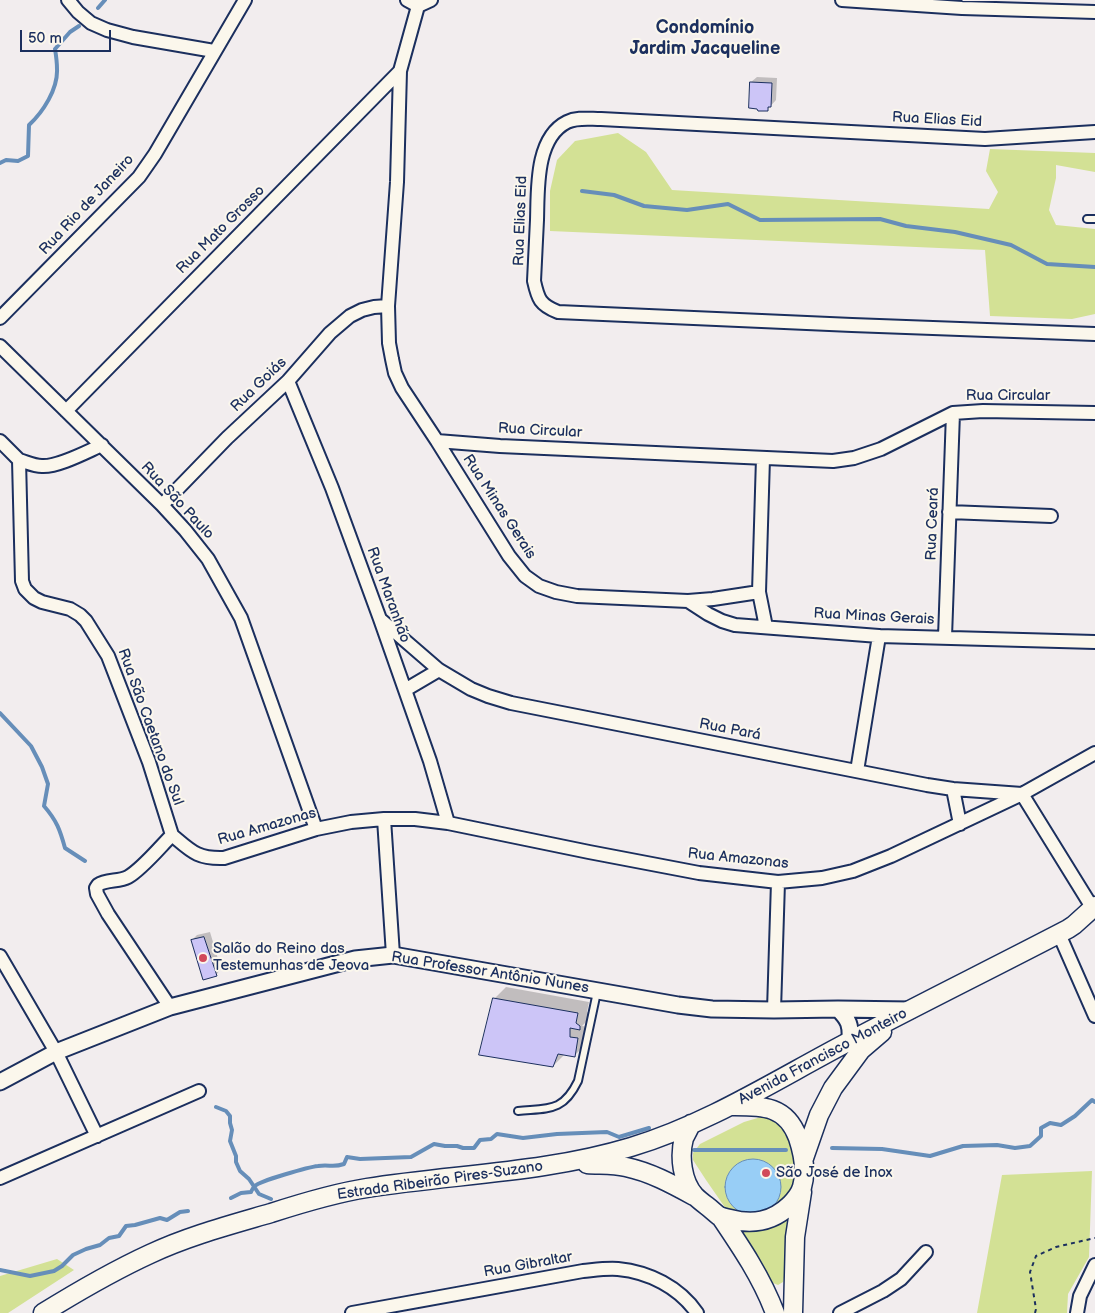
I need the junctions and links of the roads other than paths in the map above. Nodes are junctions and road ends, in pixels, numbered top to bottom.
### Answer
1 (68, 0) edge
2 (253, 0) edge
3 (431, 0) edge
4 (842, 0) edge
5 (412, 3) edge
6 (243, 4) edge
7 (960, 4) edge
8 (1095, 12) edge
9 (214, 51) junction
10 (400, 71) junction
11 (1095, 132) edge
12 (1087, 218) dead end
13 (1095, 219) edge
14 (388, 306) junction
15 (0, 318) edge
16 (1095, 334) edge
17 (0, 346) edge
18 (288, 381) junction
19 (66, 410) junction
20 (953, 413) junction
21 (1095, 413) edge
22 (0, 441) edge
23 (437, 441) junction
24 (102, 445) junction
25 (763, 458) junction
26 (19, 460) junction
27 (162, 505) junction
28 (949, 512) junction
29 (1052, 516) dead end
30 (759, 592) junction
31 (688, 601) junction
32 (380, 619) junction
33 (766, 627) junction
34 (879, 636) junction
35 (945, 637) junction
36 (1095, 642) edge
37 (439, 670) junction
38 (405, 690) junction
39 (1095, 753) edge
40 (857, 771) junction
41 (953, 789) junction
42 (1022, 794) junction
43 (384, 819) junction
44 (448, 823) junction
45 (960, 824) junction
46 (316, 829) junction
47 (172, 835) junction
48 (778, 882) junction
49 (1094, 912) edge
50 (1067, 929) junction
51 (393, 955) junction
52 (0, 956) edge
53 (597, 990) junction
54 (170, 1007) junction
55 (838, 1009) junction
56 (774, 1010) junction
57 (906, 1013) junction
58 (1095, 1016) edge
59 (850, 1041) junction
60 (56, 1052) junction
61 (0, 1082) edge
62 (199, 1092) dead end
63 (729, 1106) junction
64 (518, 1111) dead end
65 (691, 1124) junction
66 (97, 1136) junction
67 (804, 1158) junction
68 (561, 1164) junction
69 (0, 1178) edge
70 (802, 1188) junction
71 (694, 1196) junction
72 (720, 1216) junction
73 (926, 1252) dead end
74 (1095, 1265) edge
75 (46, 1312) edge
76 (352, 1313) edge
77 (697, 1313) edge
78 (775, 1313) edge
79 (793, 1313) edge
80 (840, 1313) edge
81 (1077, 1313) edge

1 - 9 street
2 - 6 street
3 - 5 street
4 - 7 street
5 - 10 street
6 - 9 street, Rua Rio de Janeiro
7 - 8 street
9 - 15 street, Rua Rio de Janeiro
10 - 14 street
10 - 19 street, Rua Mato Grosso
11 - 16 street, Rua Elias Eid
12 - 13 lane
14 - 18 street, Rua Goiás
14 - 23 street
17 - 19 street, Rua São Paulo
18 - 27 street, Rua Goiás
18 - 32 street, Rua Maranhão
19 - 24 street, Rua São Paulo
20 - 21 street, Rua Circular
20 - 25 street, Rua Circular
20 - 28 street, Rua Ceará
22 - 26 street
23 - 25 street, Rua Circular
23 - 31 street, Rua Minas Gerais
24 - 26 street
24 - 27 street, Rua São Paulo
25 - 30 street
26 - 47 street, Rua São Caetano do Sul
27 - 46 street, Rua São Paulo
28 - 29 street
28 - 35 street, Rua Ceará
30 - 31 street, Rua Minas Gerais
30 - 33 street
31 - 33 street, Rua Minas Gerais
32 - 37 street, Rua Pará
32 - 38 street, Rua Maranhão
33 - 34 street, Rua Minas Gerais
34 - 35 street, Rua Minas Gerais
34 - 40 street
35 - 36 street, Rua Minas Gerais
37 - 38 street
37 - 40 street, Rua Pará
38 - 44 street, Rua Maranhão
39 - 42 street, Rua Amazonas
40 - 41 street, Rua Pará
41 - 42 street, Rua Pará
41 - 45 street
42 - 45 street, Rua Amazonas
42 - 49 street
43 - 44 street, Rua Amazonas
43 - 46 street, Rua Amazonas
43 - 51 street
44 - 48 street, Rua Amazonas
45 - 48 street, Rua Amazonas
46 - 47 street, Rua Amazonas
47 - 54 street
48 - 56 street
49 - 50 main road, Avenida Francisco Monteiro
50 - 57 main road, Avenida Francisco Monteiro
50 - 58 street
51 - 53 street, Rua Professor Antônio Nunes
51 - 54 street, Rua Professor Antônio Nunes
52 - 60 street
53 - 56 street, Rua Professor Antônio Nunes
53 - 64 lane
54 - 60 street, Rua Professor Antônio Nunes
55 - 56 street, Rua Professor Antônio Nunes
55 - 57 street, Rua Professor Antônio Nunes
55 - 59 street
57 - 59 main road, Avenida Francisco Monteiro
57 - 67 main road
59 - 63 main road, Avenida Francisco Monteiro
60 - 61 street, Rua Professor Antônio Nunes
60 - 66 street
62 - 66 street
63 - 65 main road, Avenida Francisco Monteiro
63 - 67 main road
65 - 68 main road, Avenida Francisco Monteiro
65 - 71 main road
66 - 69 street
67 - 70 main road
68 - 71 main road
68 - 75 main road, Estrada Ribeirão Pires-Suzano
70 - 72 main road
70 - 79 main road
71 - 72 main road
72 - 78 main road
73 - 80 street
74 - 81 street
76 - 77 street, Rua Gibraltar

